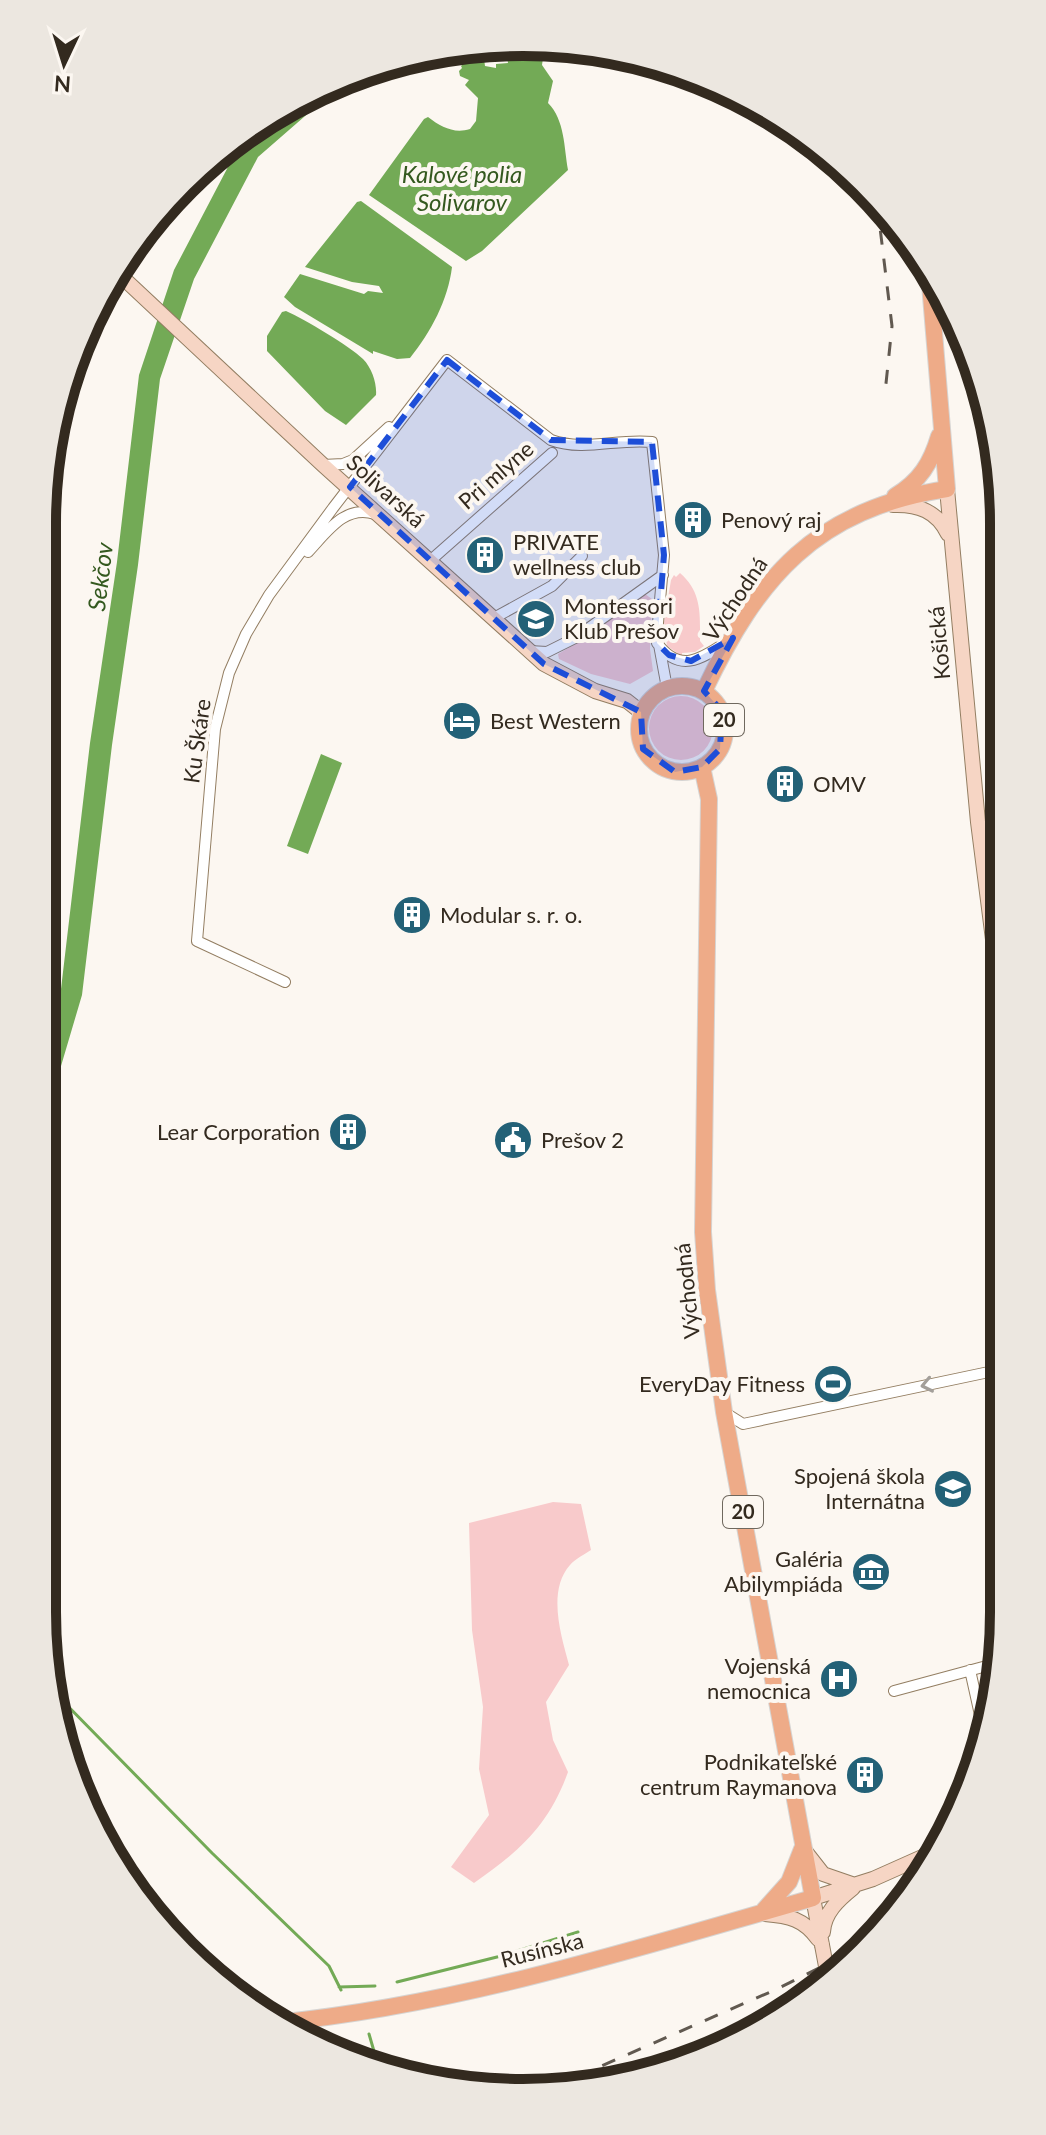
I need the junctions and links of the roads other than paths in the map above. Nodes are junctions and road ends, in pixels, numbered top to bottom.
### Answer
1 (125, 280) edge
2 (931, 297) edge
3 (411, 407) junction
4 (942, 424) junction
5 (552, 453) dead end
6 (323, 465) junction
7 (350, 487) junction
8 (947, 489) junction
9 (877, 507) junction
10 (382, 517) junction
11 (952, 541) junction
12 (582, 556) dead end
13 (431, 560) junction
14 (663, 575) junction
15 (281, 580) junction
16 (494, 618) junction
17 (733, 638) junction
18 (657, 643) junction
19 (529, 651) junction
20 (667, 688) junction
21 (704, 691) junction
22 (641, 712) junction
23 (702, 767) junction
24 (990, 915) edge
25 (285, 982) dead end
26 (990, 1372) edge
27 (724, 1412) junction
28 (743, 1424) junction
29 (730, 1444) junction
30 (987, 1666) edge
31 (970, 1670) junction
32 (894, 1691) dead end
33 (979, 1711) edge
34 (803, 1848) junction
35 (918, 1860) edge
36 (856, 1885) junction
37 (813, 1898) junction
38 (760, 1913) junction
39 (821, 1939) junction
40 (826, 1967) edge
41 (297, 2021) edge

1 - 6 street, Solivarská
2 - 4 main road, Košická
3 - 6 street
3 - 7 street
3 - 14 street
4 - 8 main road, Košická
4 - 9 main road
5 - 13 street, Pri mlyne
6 - 7 street, Solivarská
7 - 10 street, Solivarská
7 - 15 street, Ku Škáre
8 - 9 main road, Východná / 20
8 - 11 street, Košická
9 - 11 street
9 - 17 main road, Východná / 20
10 - 13 street, Solivarská
10 - 15 street
11 - 24 street, Košická
12 - 16 street
13 - 16 street, Solivarská
14 - 18 street
14 - 19 street
15 - 25 street, Ku Škáre
16 - 19 street, Solivarská
17 - 18 street
17 - 21 main road, Východná / 20
18 - 20 street
19 - 22 street, Solivarská
20 - 21 main road, 20
20 - 22 main road
21 - 23 main road, 20
22 - 23 main road, 20
23 - 27 main road, Východná / 20
26 -> 28 street
27 - 28 street
27 - 29 main road, Východná / 20
28 - 29 street
29 - 34 main road, Východná / 20
30 - 31 street
31 - 32 street
31 - 33 street
34 - 36 street
34 - 37 main road, Východná / 20
34 - 38 main road
35 - 36 street
36 - 37 street
36 - 39 street
37 - 38 main road, Rusínska
37 - 39 street, Východná
38 - 39 street
38 - 41 main road, Rusínska
39 - 40 street, Východná, bridge

